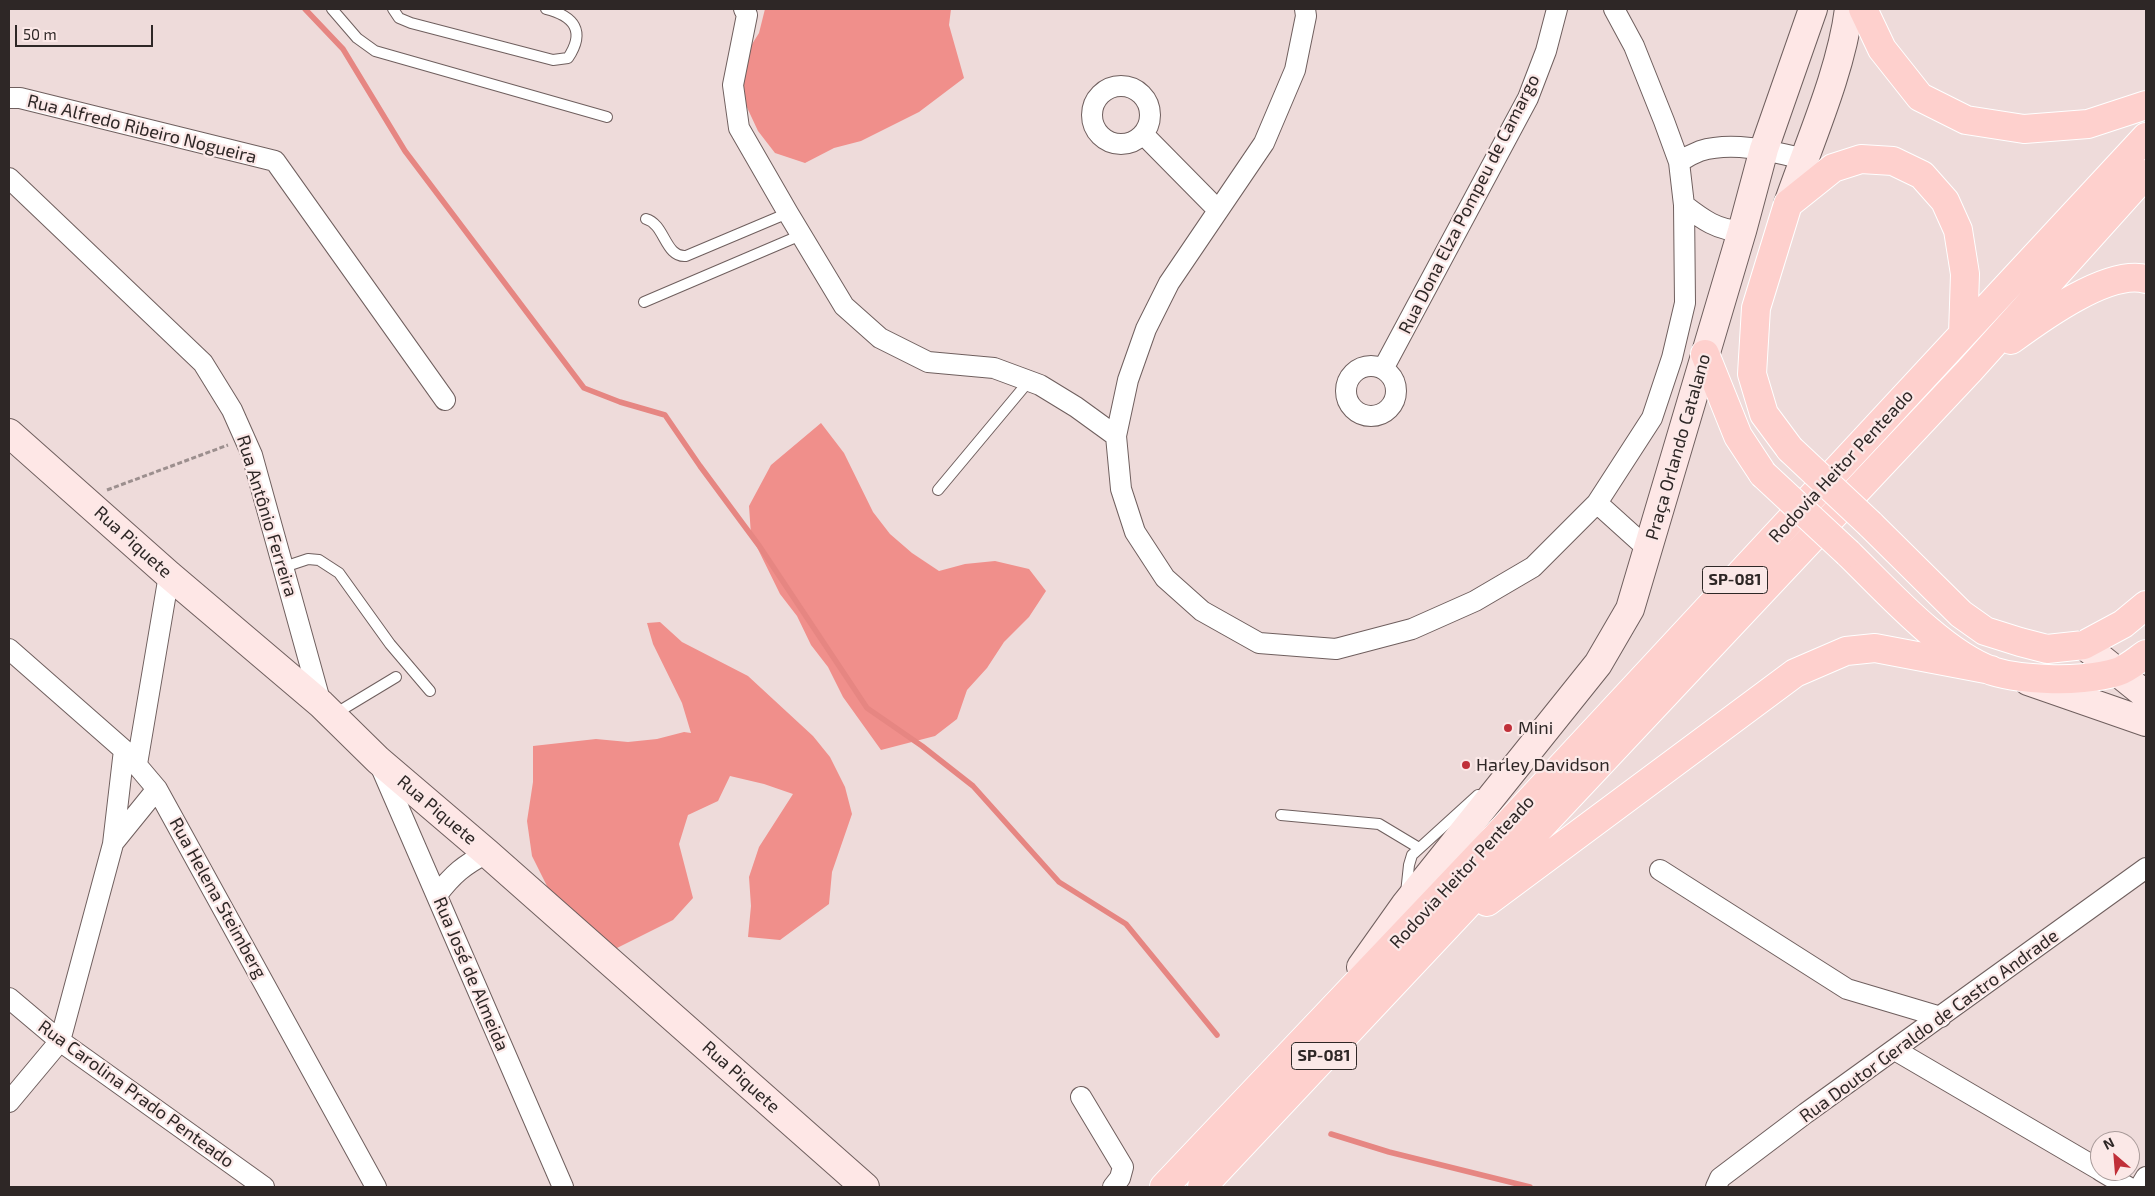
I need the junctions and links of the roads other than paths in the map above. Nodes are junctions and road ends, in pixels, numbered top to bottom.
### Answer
1 (332, 9) edge
2 (393, 9) edge
3 (546, 9) edge
4 (744, 9) edge
5 (1305, 9) edge
6 (1557, 9) edge
7 (1614, 9) edge
8 (1813, 9) edge
9 (1849, 9) edge
10 (1862, 9) edge
11 (562, 11) edge
12 (9, 98) edge
13 (2146, 105) edge
14 (606, 117) dead end
15 (1143, 134) dead end
16 (2146, 137) edge
17 (1764, 149) junction
18 (1804, 159) junction
19 (1679, 162) junction
20 (2146, 174) edge
21 (9, 178) edge
22 (1788, 204) junction
23 (1684, 205) junction
24 (1218, 210) junction
25 (788, 213) junction
26 (646, 219) dead end
27 (1742, 231) junction
28 (801, 235) junction
29 (2146, 279) edge
30 (644, 302) dead end
31 (1963, 334) junction
32 (1705, 354) junction
33 (1383, 369) dead end
34 (1970, 370) junction
35 (1030, 381) junction
36 (444, 400) dead end
37 (9, 432) edge
38 (1116, 436) junction
39 (938, 490) dead end
40 (1597, 503) junction
41 (1648, 549) junction
42 (284, 567) junction
43 (169, 575) junction
44 (2146, 605) edge
45 (2084, 645) junction
46 (9, 649) edge
47 (2146, 654) edge
48 (2117, 672) junction
49 (2004, 674) junction
50 (396, 677) dead end
51 (430, 691) dead end
52 (2146, 695) edge
53 (326, 710) junction
54 (2146, 722) edge
55 (1529, 749) junction
56 (131, 757) junction
57 (378, 760) junction
58 (158, 789) junction
59 (1281, 816) dead end
60 (113, 844) junction
61 (1419, 848) junction
62 (488, 853) junction
63 (2146, 868) edge
64 (1660, 870) dead end
65 (437, 895) junction
66 (1406, 905) junction
67 (1429, 944) junction
68 (9, 998) edge
69 (1941, 1017) junction
70 (1322, 1020) junction
71 (60, 1041) junction
72 (1895, 1050) junction
73 (1081, 1097) dead end
74 (9, 1102) edge
75 (2090, 1165) edge
76 (2146, 1178) edge
77 (1205, 1185) edge
78 (264, 1187) edge
79 (376, 1187) edge
80 (563, 1187) edge
81 (865, 1187) edge
82 (1113, 1187) edge
83 (1164, 1187) edge
84 (1716, 1187) edge
85 (2140, 1187) edge

1 - 14 lane
2 - 11 lane
3 - 11 lane
4 - 25 street
5 - 24 street
6 - 33 street, Rua Dona Elza Pompeu de Camargo
7 - 19 street, Praça Orlando Catalano
8 - 17 main road, Praça Orlando Catalano
9 - 18 main road
10 - 13 main road
12 - 36 street, Rua Alfredo Ribeiro Nogueira
15 - 24 street
16 - 31 main road, Rodovia Heitor Penteado / SP-081
17 - 18 street
17 - 19 street
17 - 27 main road, Praça Orlando Catalano
18 - 22 main road
19 - 23 street, Praça Orlando Catalano
20 - 34 main road, Rodovia Heitor Penteado / SP-081
21 - 42 street, Rua Antônio Ferreira
22 - 31 main road
22 - 45 main road, bridge
23 - 27 street
23 - 40 street, Praça Orlando Catalano
24 - 38 street
25 - 26 lane
25 - 28 street
27 - 32 main road, Praça Orlando Catalano
28 - 30 lane
28 - 35 street
29 - 34 main road
31 - 70 main road, Rodovia Heitor Penteado / SP-081
32 - 41 main road, Praça Orlando Catalano
32 - 49 main road, bridge
34 - 67 main road, Rodovia Heitor Penteado / SP-081
35 - 38 street
35 - 39 lane
37 - 43 main road, Rua Piquete
38 - 40 street
40 - 41 street, Praça Orlando Catalano
41 - 55 main road
42 - 51 lane
42 - 53 street, Rua Antônio Ferreira
43 - 53 main road, Rua Piquete
43 - 56 street
44 - 45 main road
45 - 48 main road
46 - 56 street, Rua Helena Steimberg
47 - 48 main road
48 - 49 main road
48 - 52 main road
49 - 54 main road
49 - 67 main road
50 - 53 lane
53 - 57 main road, Rua Piquete
55 - 61 lane
55 - 66 main road
56 - 58 street, Rua Helena Steimberg
56 - 60 street
57 - 62 main road, Rua Piquete
57 - 65 street, Rua José de Almeida
58 - 60 street
58 - 79 street, Rua Helena Steimberg
59 - 61 lane
60 - 71 street
61 - 66 lane
62 - 65 street
62 - 81 main road, Rua Piquete
63 - 69 street, Rua Doutor Geraldo de Castro Andrade
64 - 69 street
65 - 80 street, Rua José de Almeida
66 - 70 main road
67 - 77 main road, Rodovia Heitor Penteado / SP-081
68 - 71 street, Rua Carolina Prado Penteado
69 - 72 street, Rua Doutor Geraldo de Castro Andrade
70 - 83 main road, Rodovia Heitor Penteado / SP-081
71 - 74 street
71 - 78 street, Rua Carolina Prado Penteado
72 - 75 street
72 - 84 street, Rua Doutor Geraldo de Castro Andrade
73 - 82 street
76 - 85 street

